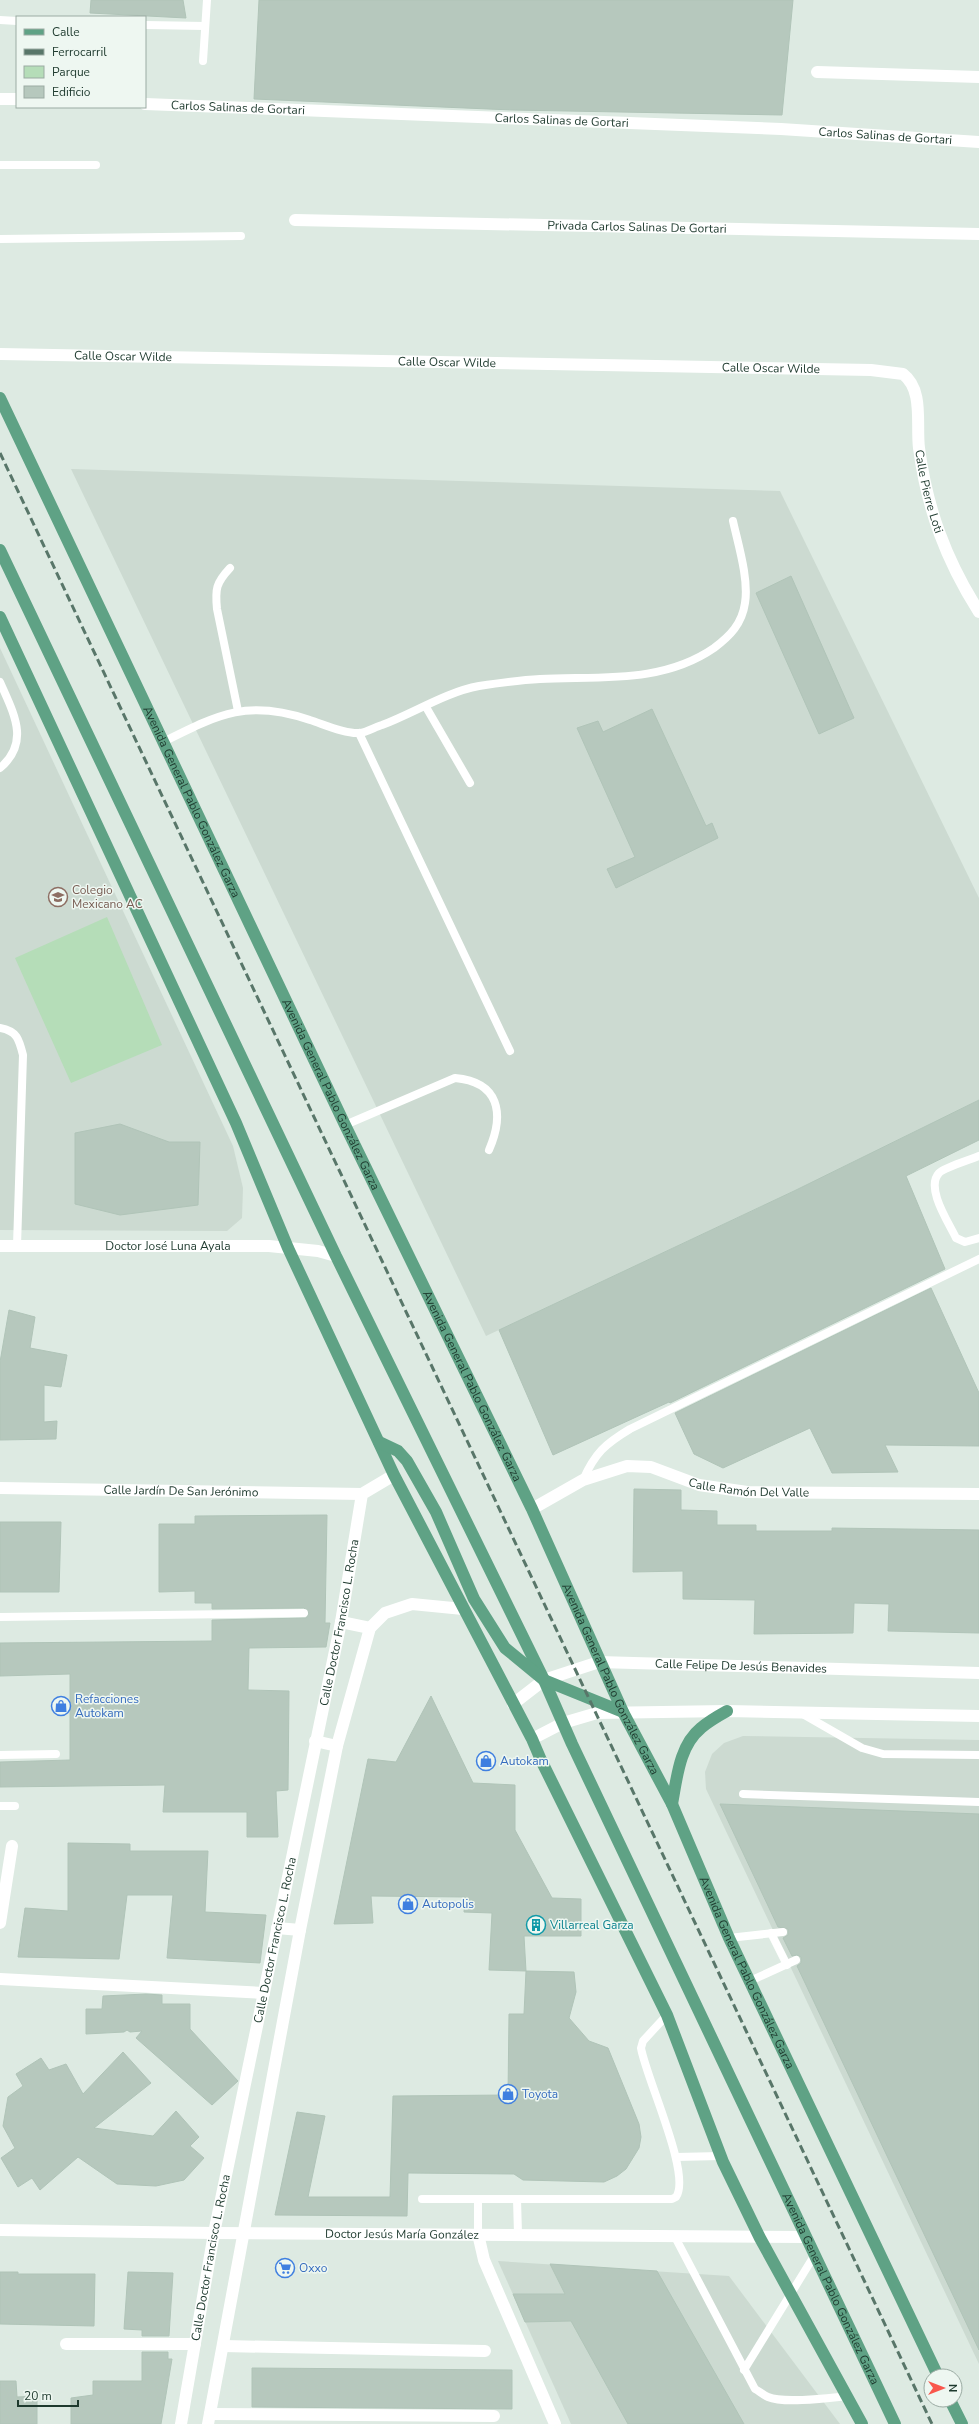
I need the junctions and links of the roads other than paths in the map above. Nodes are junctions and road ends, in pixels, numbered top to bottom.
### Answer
1 (207, 0) edge
2 (0, 20) edge
3 (16, 21) edge
4 (146, 25) edge
5 (206, 26) junction
6 (203, 61) dead end
7 (816, 72) dead end
8 (979, 77) edge
9 (0, 99) edge
10 (16, 100) edge
11 (146, 104) edge
12 (979, 142) edge
13 (0, 165) edge
14 (96, 165) dead end
15 (295, 220) dead end
16 (979, 234) edge
17 (241, 236) dead end
18 (0, 239) edge
19 (0, 354) edge
20 (894, 372) joint
21 (0, 398) edge
22 (733, 521) dead end
23 (0, 550) edge
24 (230, 568) dead end
25 (979, 612) edge
26 (0, 617) edge
27 (0, 682) edge
28 (426, 707) junction
29 (238, 711) junction
30 (359, 733) junction
31 (163, 742) junction
32 (0, 768) edge
33 (470, 783) dead end
34 (0, 1028) edge
35 (510, 1051) dead end
36 (345, 1125) junction
37 (489, 1150) dead end
38 (979, 1156) edge
39 (979, 1238) edge
40 (0, 1246) edge
41 (18, 1246) junction
42 (288, 1248) junction
43 (336, 1256) junction
44 (979, 1259) edge
45 (379, 1442) junction
46 (394, 1475) junction
47 (583, 1480) junction
48 (0, 1488) edge
49 (362, 1494) junction
50 (979, 1494) edge
51 (532, 1510) junction
52 (463, 1609) junction
53 (304, 1613) dead end
54 (0, 1617) edge
55 (341, 1622) junction
56 (370, 1628) junction
57 (599, 1662) junction
58 (979, 1673) edge
59 (544, 1680) junction
60 (514, 1704) junction
61 (727, 1711) junction
62 (623, 1712) junction
63 (799, 1712) junction
64 (979, 1716) edge
65 (563, 1723) junction
66 (532, 1739) junction
67 (315, 1740) junction
68 (337, 1746) junction
69 (56, 1754) dead end
70 (0, 1755) edge
71 (979, 1755) edge
72 (743, 1794) dead end
73 (979, 1802) edge
74 (672, 1804) junction
75 (0, 1806) edge
76 (15, 1806) dead end
77 (12, 1846) dead end
78 (0, 1923) edge
79 (277, 1928) junction
80 (300, 1930) junction
81 (783, 1932) dead end
82 (771, 1933) junction
83 (729, 1938) junction
84 (796, 1960) dead end
85 (787, 1965) junction
86 (0, 1979) edge
87 (750, 1982) junction
88 (264, 1993) junction
89 (667, 2015) junction
90 (721, 2156) junction
91 (676, 2157) junction
92 (422, 2199) dead end
93 (478, 2199) junction
94 (517, 2199) junction
95 (0, 2230) edge
96 (245, 2232) junction
97 (214, 2233) junction
98 (478, 2234) junction
99 (518, 2234) junction
100 (675, 2237) junction
101 (805, 2237) junction
102 (760, 2238) junction
103 (814, 2256) junction
104 (790, 2292) junction
105 (66, 2344) dead end
106 (195, 2344) junction
107 (223, 2346) junction
108 (485, 2351) dead end
109 (934, 2368) edge
110 (744, 2370) junction
111 (848, 2396) junction
112 (954, 2408) edge
113 (494, 2416) dead end
114 (209, 2419) edge
115 (180, 2424) edge
116 (555, 2424) edge
117 (862, 2424) edge
118 (895, 2424) edge
119 (962, 2424) edge

1 - 5 lane
2 - 3 lane
4 - 5 lane
5 - 6 lane
7 - 8 street
9 - 10 street
11 - 12 street, Carlos Salinas de Gortari
13 - 14 lane
15 - 16 street, Privada Carlos Salinas De Gortari
17 - 18 lane
19 - 20 street, Calle Oscar Wilde
20 - 25 street, Calle Pierre Loti
21 - 31 main road, Avenida General Pablo González Garza
22 - 28 lane
23 - 43 main road, Avenida General Pablo González Garza
24 - 29 lane
26 - 42 main road
27 - 32 lane
28 - 30 lane
28 - 33 lane
29 - 30 lane
29 - 31 lane
30 - 35 lane
31 - 36 main road, Avenida General Pablo González Garza
34 - 41 lane
36 - 37 lane
36 - 51 main road, Avenida General Pablo González Garza
38 - 39 lane
40 - 41 street, Doctor José Luna Ayala
41 - 42 street, Doctor José Luna Ayala
42 - 43 street, Doctor José Luna Ayala
42 - 45 main road
43 - 59 main road, Avenida General Pablo González Garza
44 - 47 lane
45 - 46 main road
45 - 59 main road
46 - 49 street
46 - 52 main road
47 - 50 street, Calle Ramón Del Valle
47 - 51 street, Calle Ramón Del Valle
48 - 49 street, Calle Jardín De San Jerónimo
49 - 55 street, Calle Doctor Francisco L. Rocha
51 - 57 main road, Avenida General Pablo González Garza
52 - 56 street, Calle Doctor Francisco L. Rocha
52 - 60 main road
53 - 54 lane
55 - 56 street
55 - 67 street, Calle Doctor Francisco L. Rocha
56 - 68 street, Calle Doctor Francisco L. Rocha
57 - 58 street, Calle Felipe De Jesús Benavides
57 - 59 street, Calle Felipe De Jesús Benavides
57 - 62 main road, Avenida General Pablo González Garza
59 - 60 street, Calle Felipe De Jesús Benavides
59 - 62 main road
59 - 65 main road, Avenida General Pablo González Garza
60 - 66 main road
61 - 62 street
61 - 63 street
61 - 74 main road
62 - 65 street
62 - 74 main road, Avenida General Pablo González Garza
63 - 64 street
63 - 71 lane
65 - 66 street
65 - 101 main road, Avenida General Pablo González Garza
66 - 89 main road
67 - 68 street
67 - 79 street, Calle Doctor Francisco L. Rocha
68 - 80 street, Calle Doctor Francisco L. Rocha
69 - 70 lane
72 - 73 lane
74 - 83 main road, Avenida General Pablo González Garza
75 - 76 lane
77 - 78 street
79 - 80 street
79 - 88 street, Calle Doctor Francisco L. Rocha
80 - 96 street, Calle Doctor Francisco L. Rocha
81 - 82 lane
82 - 83 lane
82 - 85 lane
83 - 87 main road, Avenida General Pablo González Garza
84 - 85 lane
85 - 87 lane
86 - 88 street
87 - 109 main road, Avenida General Pablo González Garza
88 - 97 street, Calle Doctor Francisco L. Rocha
89 - 90 main road
89 - 91 lane
90 - 91 lane
90 - 102 main road
91 - 94 lane
92 - 93 lane
93 - 94 lane
93 - 98 lane
94 - 99 lane
95 - 97 street, Doctor Jesús María González
96 - 97 street, Doctor Jesús María González
96 - 98 street, Doctor Jesús María González
96 - 107 street, Calle Doctor Francisco L. Rocha
97 - 106 street, Calle Doctor Francisco L. Rocha
98 - 99 street, Doctor Jesús María González
98 - 116 street
99 - 100 street, Doctor Jesús María González
100 - 102 street, Doctor Jesús María González
100 - 110 lane
101 - 102 street, Doctor Jesús María González
101 - 103 main road, Avenida General Pablo González Garza
102 - 104 main road
103 - 104 lane
103 - 118 main road, Avenida General Pablo González Garza
104 - 110 lane
104 - 111 main road
105 - 106 street
106 - 115 street, Calle Doctor Francisco L. Rocha
107 - 108 street
107 - 114 street, Calle Doctor Francisco L. Rocha
110 - 111 lane
111 - 117 main road
112 - 119 main road
113 - 114 street

